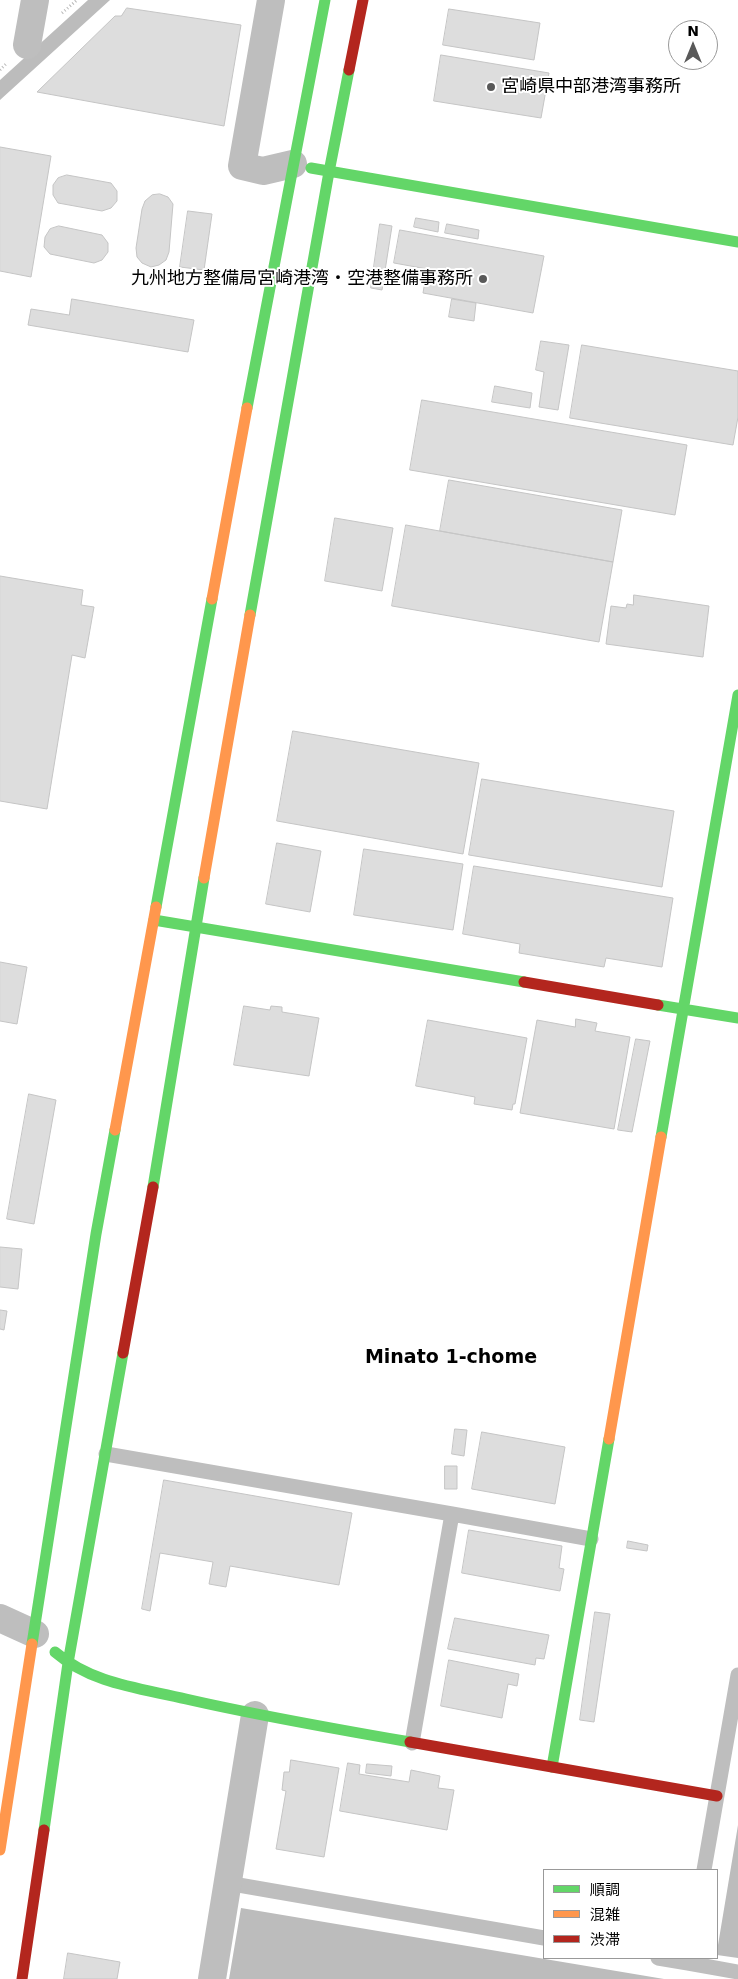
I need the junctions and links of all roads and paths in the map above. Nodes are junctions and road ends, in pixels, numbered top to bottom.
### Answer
1 (34, 0) edge
2 (271, 0) edge
3 (325, 0) edge
4 (363, 0) edge
5 (27, 45) dead end
6 (293, 164) junction
7 (329, 172) junction
8 (738, 242) edge
9 (738, 695) edge
10 (154, 920) junction
11 (195, 927) junction
12 (684, 1008) junction
13 (738, 1018) edge
14 (106, 1454) junction
15 (452, 1514) junction
16 (591, 1539) junction
17 (0, 1618) edge
18 (41, 1639) junction
19 (68, 1663) junction
20 (738, 1675) edge
21 (255, 1715) junction
22 (412, 1743) junction
23 (552, 1768) junction
24 (717, 1796) junction
25 (0, 1850) edge
26 (704, 1869) edge
27 (227, 1883) junction
28 (543, 1938) edge
29 (673, 1959) edge
30 (688, 1960) edge
31 (738, 1972) edge
32 (22, 1979) edge
33 (212, 1979) edge

1 - 5 street
2 - 6 street
3 - 6 street
4 - 7 street
6 - 7 street
6 - 10 street
7 - 8 street
7 - 11 street
9 - 12 street
10 - 11 street
10 - 18 street
11 - 12 street
11 - 14 street
12 - 13 street
12 - 16 street
14 - 15 lane
14 - 19 street
15 - 16 lane
15 - 22 lane
16 - 23 street
17 - 18 street
18 - 19 street
18 - 25 street
19 - 21 street
19 - 32 street
20 - 24 lane
21 - 22 street
21 - 27 street
22 - 23 street
23 - 24 street
24 - 26 lane
27 - 28 lane
27 - 33 street
29 - 30 lane
30 - 31 lane

